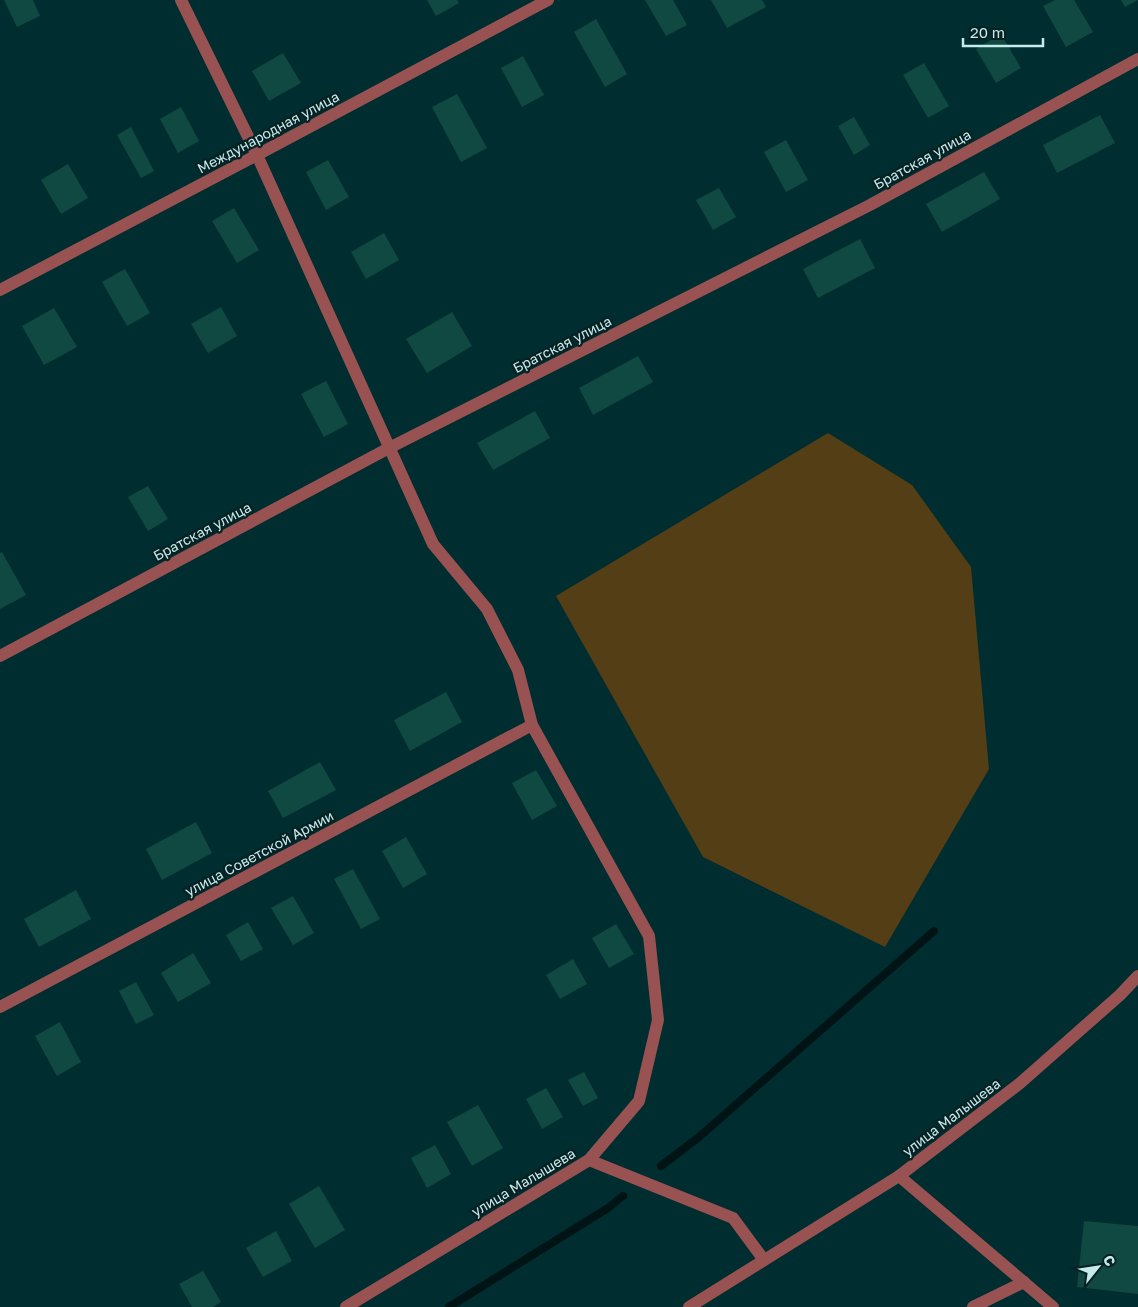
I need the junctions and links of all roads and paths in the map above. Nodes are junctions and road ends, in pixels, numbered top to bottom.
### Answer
1 (181, 0) edge
2 (548, 0) edge
3 (1138, 59) edge
4 (257, 155) junction
5 (0, 290) edge
6 (389, 448) junction
7 (0, 656) edge
8 (532, 725) junction
9 (1138, 976) edge
10 (0, 1007) edge
11 (589, 1160) junction
12 (898, 1176) junction
13 (764, 1260) junction
14 (1024, 1282) junction
15 (346, 1307) edge
16 (689, 1307) edge
17 (973, 1307) edge
18 (1053, 1307) edge

1 - 4 street
2 - 4 street, Международная улица
3 - 6 street, Братская улица
4 - 5 street, Международная улица
4 - 6 street
6 - 7 street, Братская улица
6 - 8 street
8 - 10 street, улица Советской Армии
8 - 11 street
9 - 12 street, улица Малышева
11 - 13 street, улица Малышева
11 - 15 street, улица Малышева
12 - 13 street, улица Малышева
12 - 14 street
13 - 16 street, улица Малышева
14 - 17 street
14 - 18 street

